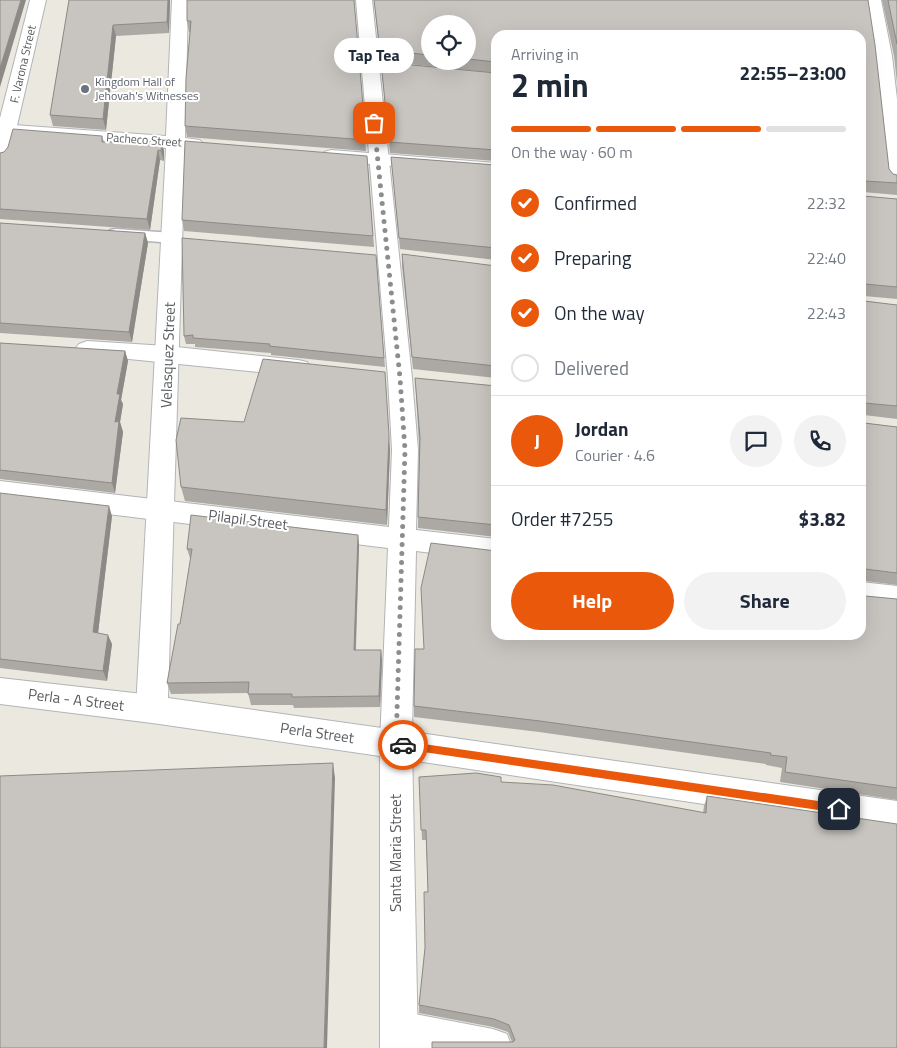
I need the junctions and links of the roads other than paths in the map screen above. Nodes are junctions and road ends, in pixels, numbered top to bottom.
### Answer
1 (38, 0) edge
2 (180, 0) edge
3 (364, 0) edge
4 (873, 0) edge
5 (890, 49) edge
6 (4, 130) edge
7 (176, 142) junction
8 (214, 146) edge
9 (311, 154) edge
10 (0, 156) edge
11 (378, 160) junction
12 (491, 169) edge
13 (897, 180) edge
14 (104, 233) edge
15 (183, 239) junction
16 (69, 348) edge
17 (167, 354) junction
18 (322, 370) edge
19 (0, 491) edge
20 (162, 509) junction
21 (402, 538) junction
22 (491, 549) edge
23 (866, 595) edge
24 (897, 598) edge
25 (0, 691) edge
26 (152, 709) junction
27 (396, 744) junction
28 (897, 817) edge
29 (399, 1039) edge
30 (493, 1048) edge

1 - 6 street, F. Varona Street
2 - 7 street, Velasquez Street
3 - 11 street, Santa Maria Street
4 - 5 street
5 - 13 street
6 - 7 street, Pacheco Street
6 - 10 street, F. Varona Street
7 - 8 street, Pacheco Street
7 - 15 street, Velasquez Street
9 - 11 street
11 - 12 street
11 - 21 street, Santa Maria Street
14 - 15 lane
15 - 17 street, Velasquez Street
16 - 17 street
17 - 18 street
17 - 20 street, Velasquez Street
19 - 20 street, Pilapil Street
20 - 21 street, Pilapil Street
20 - 26 street, Velasquez Street
21 - 22 street, Pilapil Street
21 - 27 street, Santa Maria Street
23 - 24 street
25 - 26 street, Perla - A Street
26 - 27 street, Perla Street
27 - 28 street, Perla Street
27 - 29 street, Santa Maria Street
29 - 30 street

